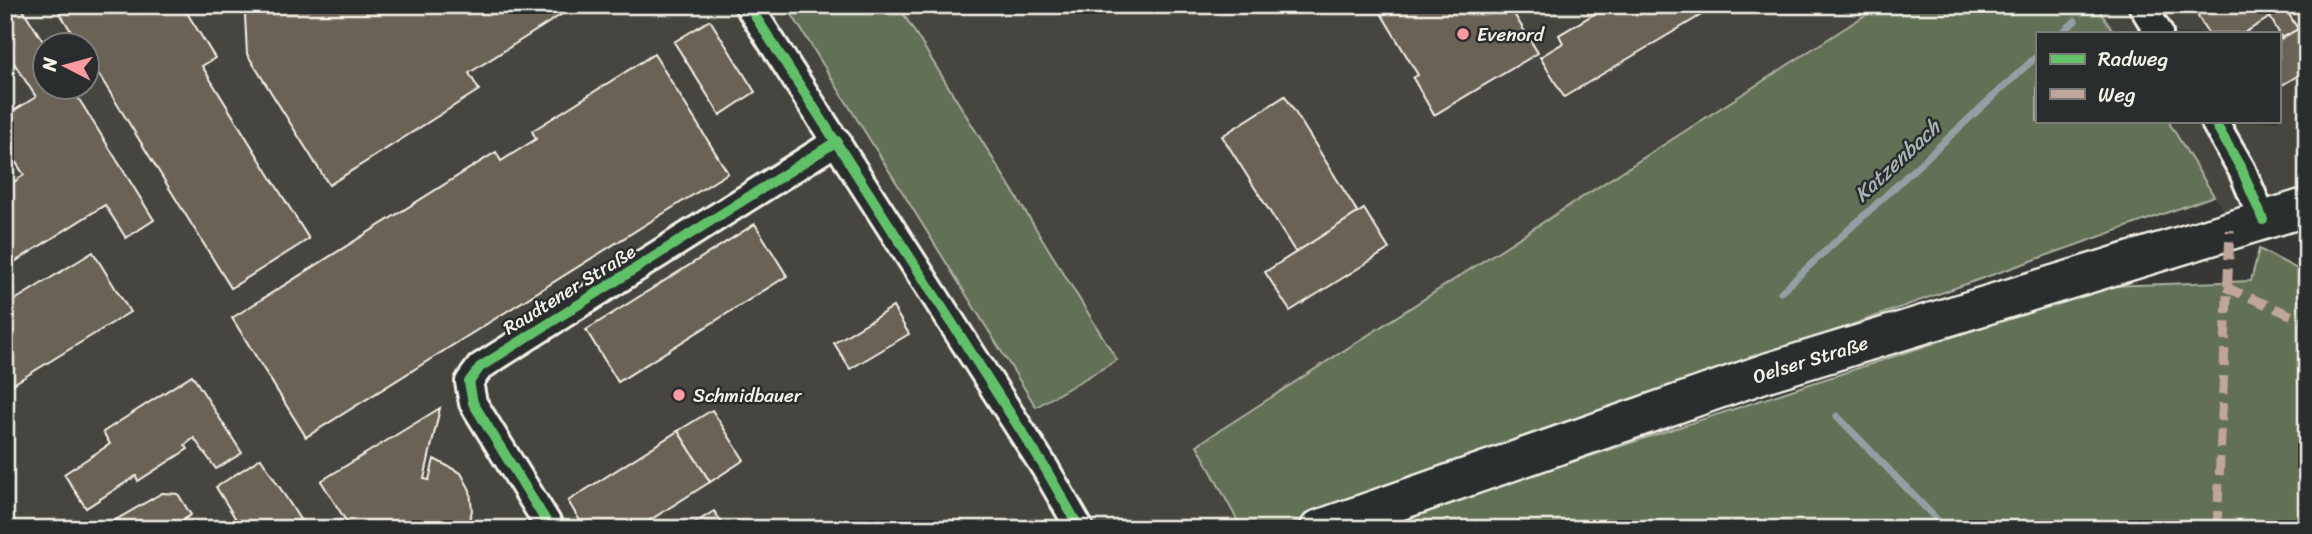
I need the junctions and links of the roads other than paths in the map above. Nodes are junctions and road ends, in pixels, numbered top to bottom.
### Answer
1 (748, 5) edge
2 (2142, 5) edge
3 (2158, 32) edge
4 (2215, 122) edge
5 (837, 141) junction
6 (2307, 206) edge
7 (2263, 220) junction
8 (551, 529) edge
9 (1080, 529) edge
10 (1319, 529) edge

1 - 5 street
2 - 3 street
4 - 7 street
5 - 8 street, Raudtener Straße
5 - 9 street
6 - 7 main road, Oelser Straße
7 - 10 main road, Oelser Straße

